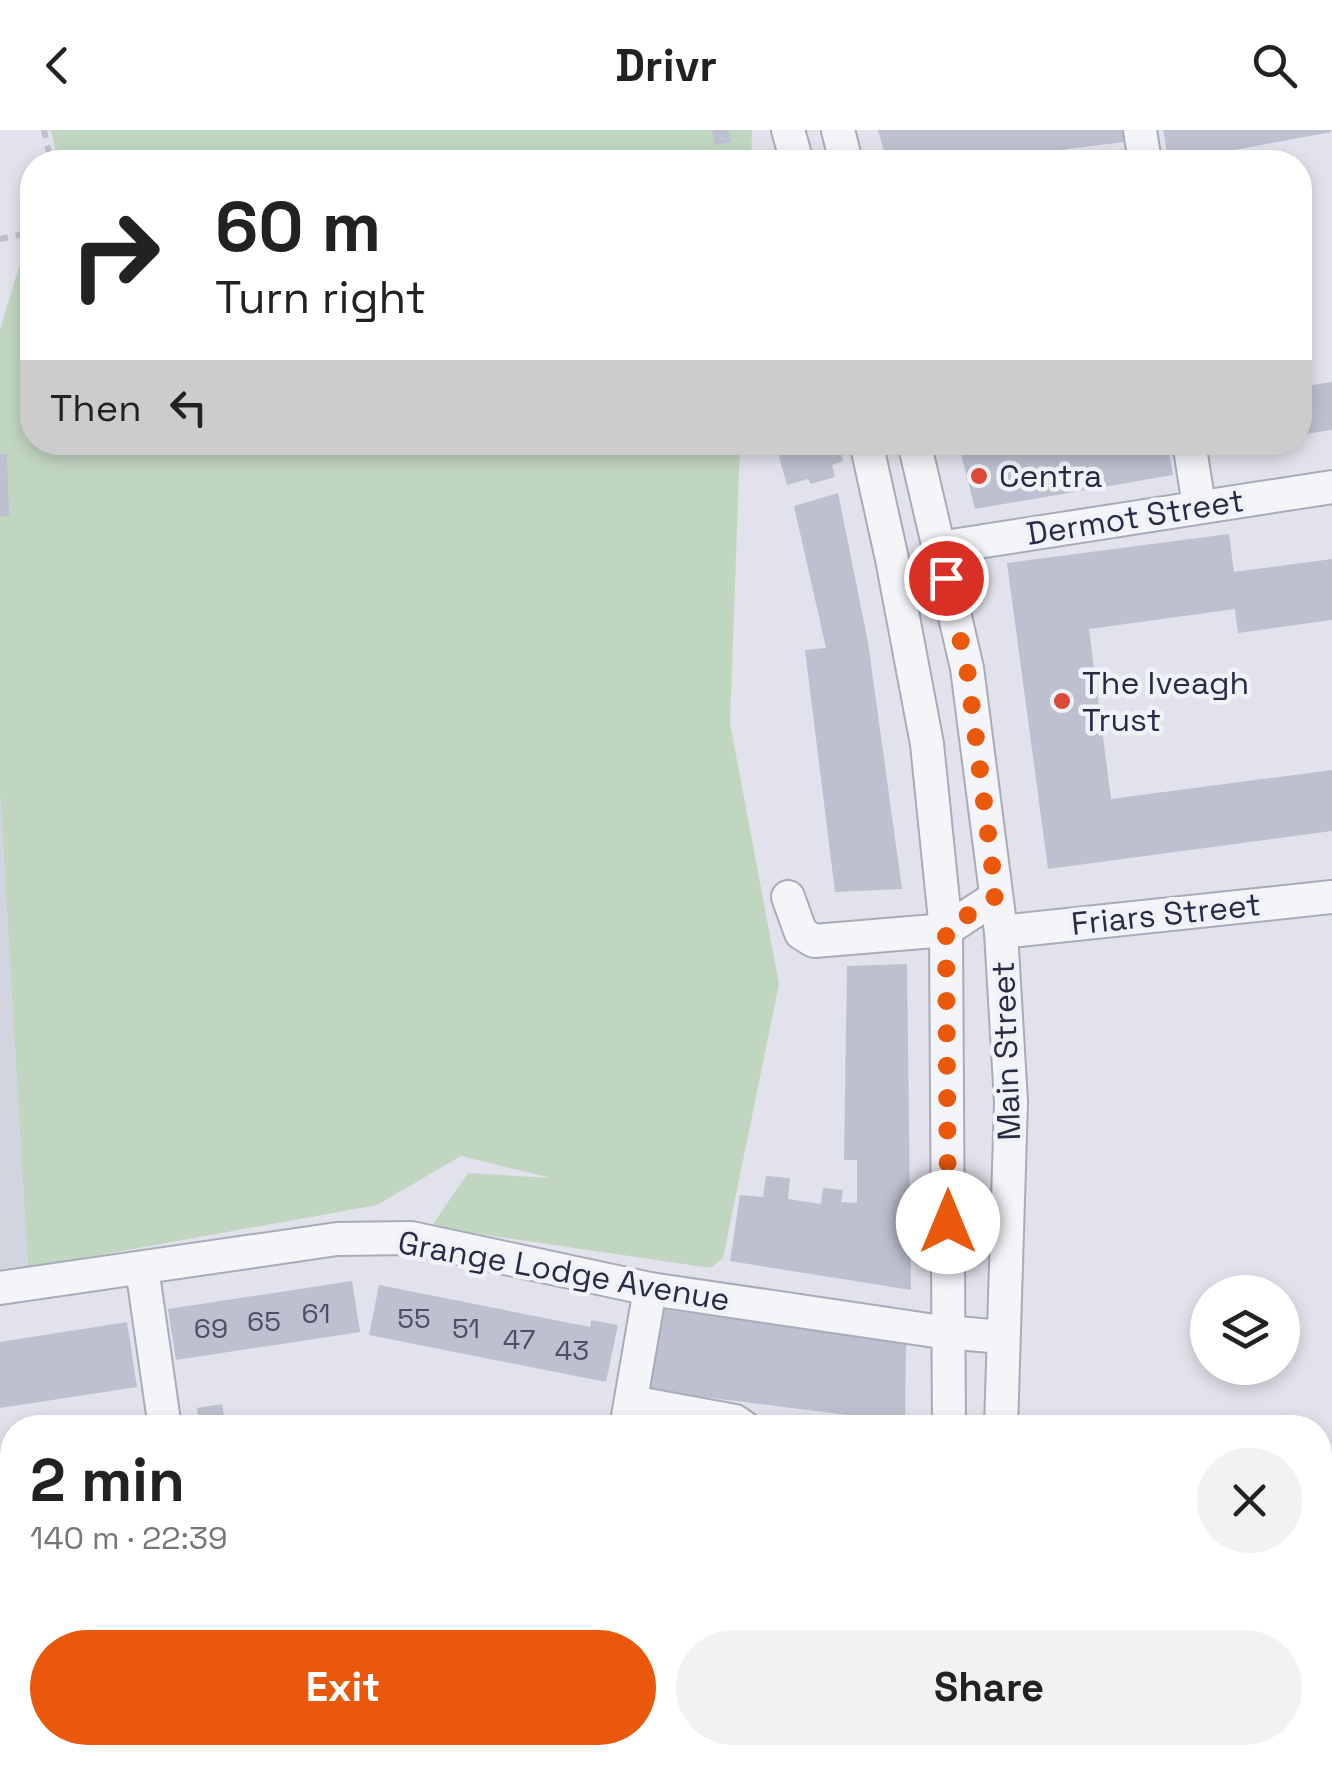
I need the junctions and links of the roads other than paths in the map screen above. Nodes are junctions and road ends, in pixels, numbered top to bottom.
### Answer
1 (869, 455) edge
2 (917, 455) edge
3 (1191, 455) edge
4 (1332, 487) edge
5 (1199, 506) junction
6 (939, 548) junction
7 (996, 896) junction
8 (788, 897) dead end
9 (1332, 897) edge
10 (946, 930) junction
11 (1001, 932) junction
12 (142, 1268) junction
13 (0, 1288) edge
14 (650, 1289) junction
15 (949, 1332) junction
16 (1002, 1337) junction
17 (160, 1415) edge
18 (628, 1415) edge
19 (949, 1415) edge
20 (1001, 1415) edge

1 - 10 street, Main Street
2 - 6 street, Main Street
3 - 5 street
4 - 5 street, Dermot Street
5 - 6 street, Dermot Street
6 - 7 street, Main Street
7 - 10 street
7 - 11 street, Main Street
8 - 10 street
9 - 11 street, Friars Street
10 - 15 street, Main Street
11 - 16 street, Main Street
12 - 13 street, Grange Lodge Avenue
12 - 14 street, Grange Lodge Avenue
12 - 17 street
14 - 15 street, Grange Lodge Avenue
14 - 18 street
15 - 16 street, Grange Lodge Avenue
15 - 19 street, Main Street
16 - 20 street, Main Street

